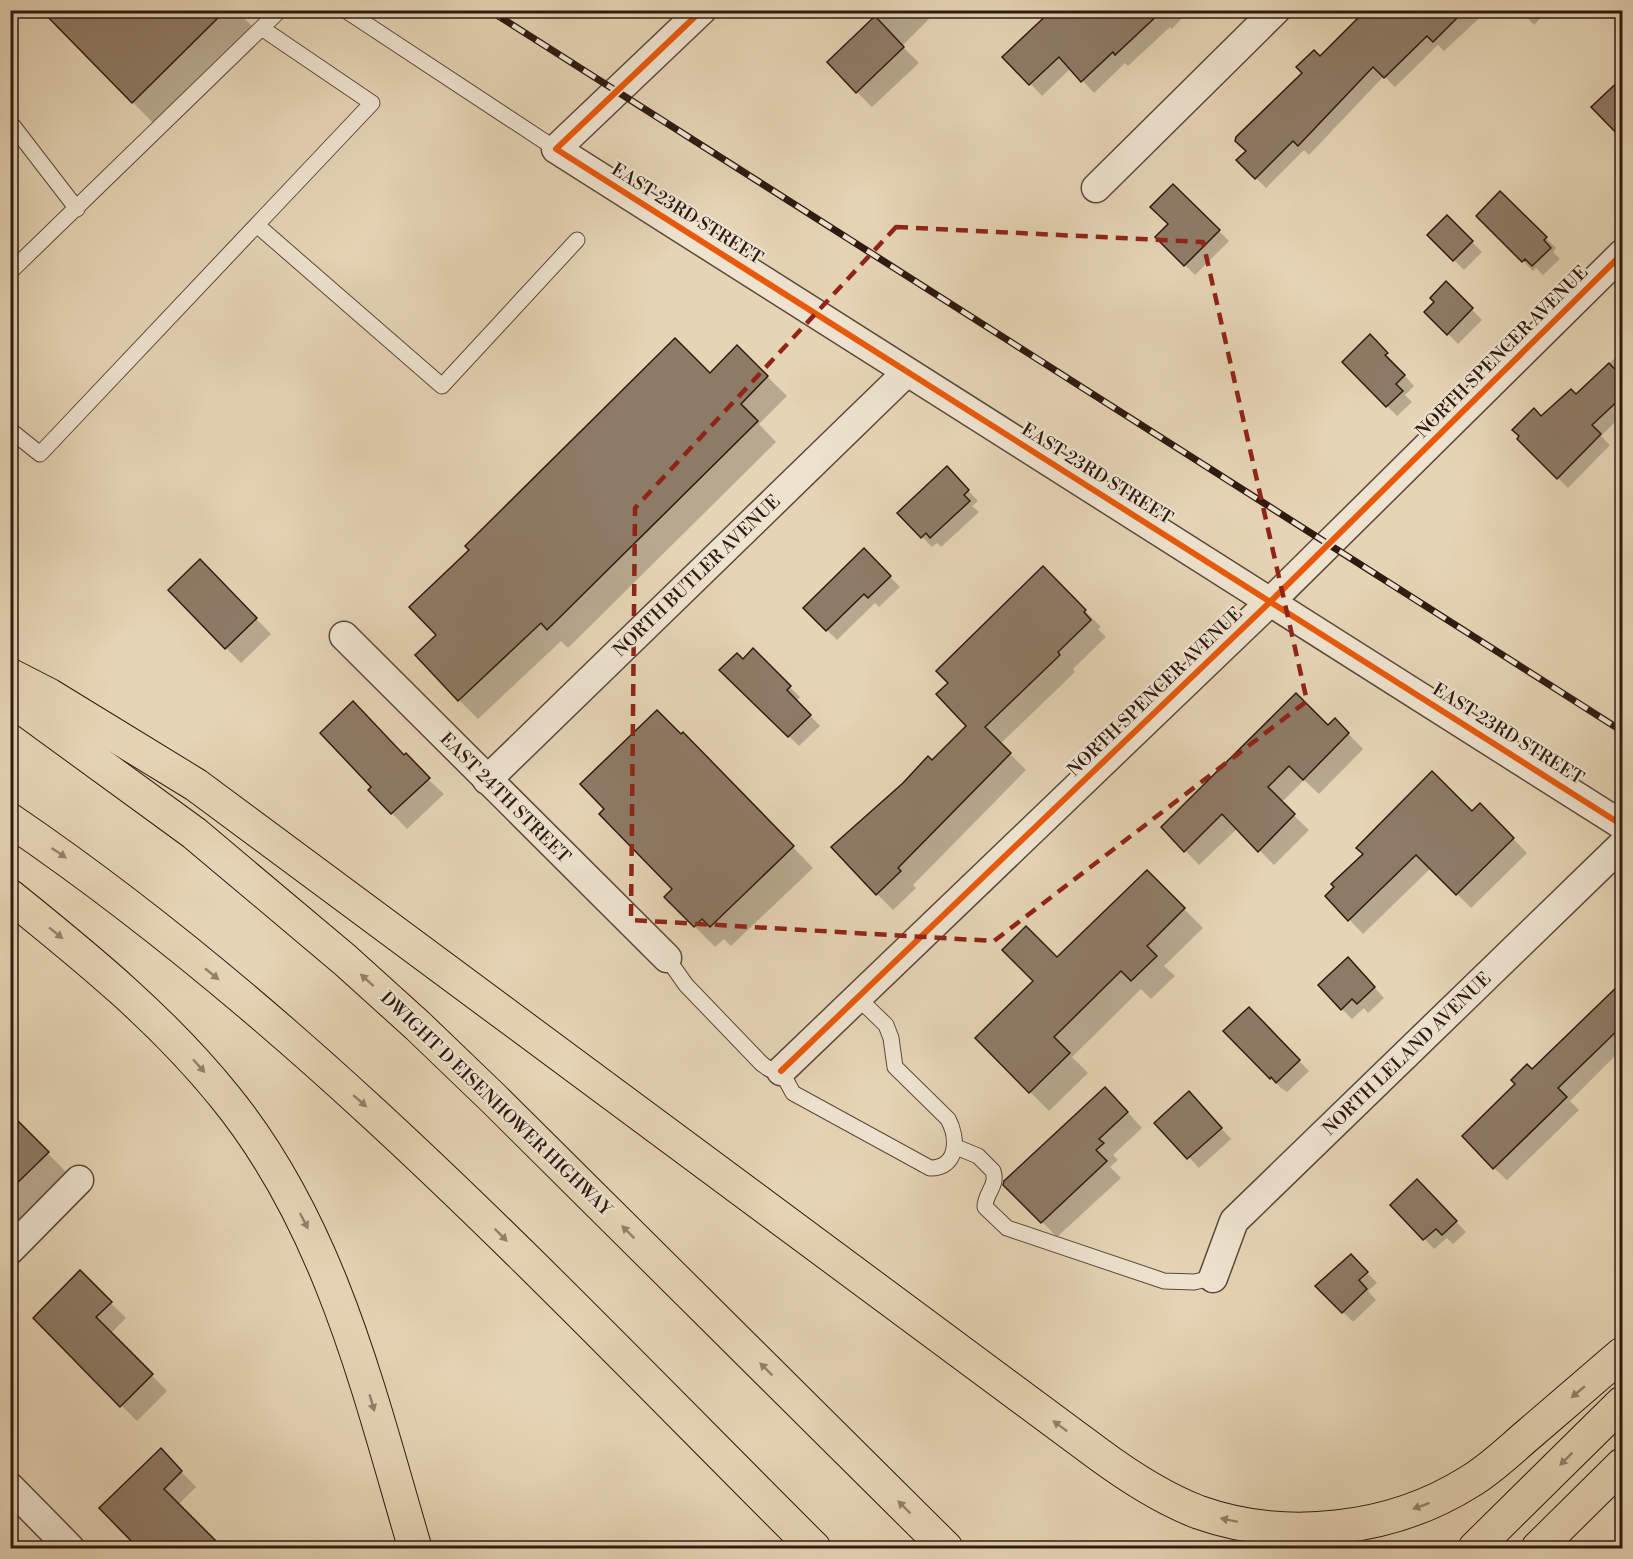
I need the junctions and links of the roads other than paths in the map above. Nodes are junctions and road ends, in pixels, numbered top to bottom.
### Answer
1 (280, 10) edge
2 (345, 10) edge
3 (702, 10) edge
4 (1276, 10) edge
5 (263, 28) junction
6 (10, 122) edge
7 (556, 149) junction
8 (1096, 188) dead end
9 (77, 209) junction
10 (258, 226) junction
11 (577, 240) dead end
12 (1623, 254) edge
13 (10, 272) edge
14 (907, 372) junction
15 (10, 430) edge
16 (1270, 602) junction
17 (344, 636) dead end
18 (10, 675) edge
19 (10, 699) edge
20 (487, 780) junction
21 (10, 820) edge
22 (1623, 825) edge
23 (1623, 844) edge
24 (10, 896) edge
25 (667, 958) joint
26 (858, 998) junction
27 (781, 1071) junction
28 (956, 1147) junction
29 (79, 1180) dead end
30 (10, 1250) edge
31 (1213, 1278) joint
32 (1623, 1354) edge
33 (1623, 1403) edge
34 (1623, 1465) edge
35 (10, 1487) edge
36 (70, 1548) edge
37 (415, 1548) edge
38 (814, 1548) edge
39 (946, 1548) edge
40 (1475, 1548) edge
41 (1538, 1548) edge

1 - 5 lane
2 - 7 lane
3 - 7 street
4 - 8 street
5 - 9 lane
5 - 10 lane
6 - 9 lane
7 - 14 street, EAST 23RD STREET
9 - 13 lane
10 - 11 lane
10 - 15 lane
12 - 16 street, NORTH SPENCER AVENUE
14 - 16 street, EAST 23RD STREET
14 - 20 street, NORTH BUTLER AVENUE
16 - 22 street, EAST 23RD STREET
16 - 26 street, NORTH SPENCER AVENUE
17 - 20 street, EAST 24TH STREET
32 -> 18 main road
39 -> 19 main road, DWIGHT D EISENHOWER HIGHWAY
20 - 25 street, EAST 24TH STREET
21 -> 38 main road
23 - 31 street, NORTH LELAND AVENUE
24 -> 37 main road
25 - 27 lane
26 - 27 street, NORTH SPENCER AVENUE
26 - 28 lane
27 - 28 lane
28 - 31 lane
29 - 30 street
33 -> 40 main road
34 - 41 main road
35 - 36 street

